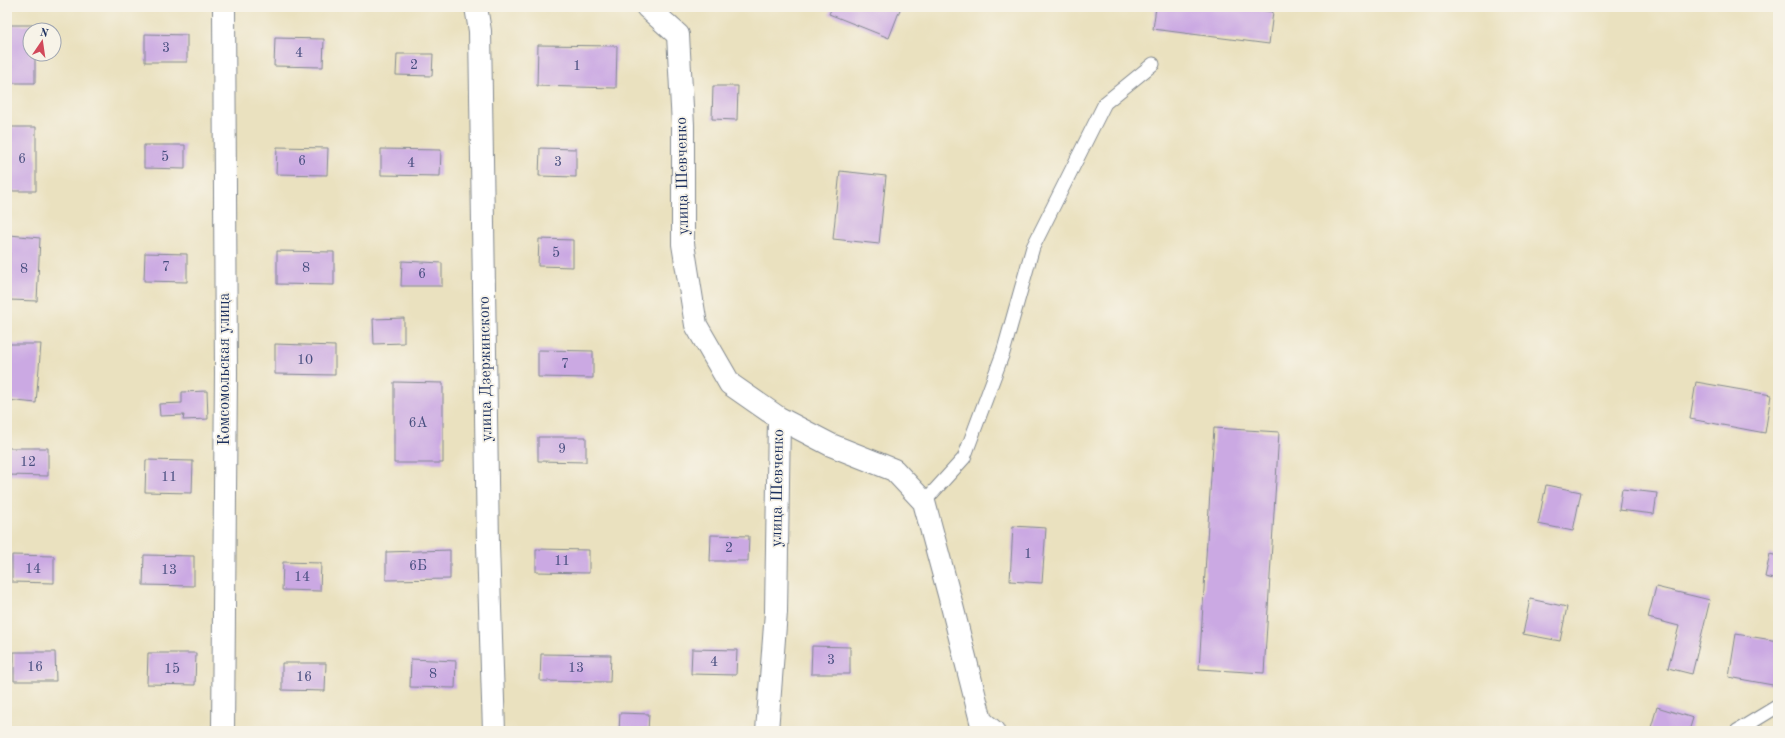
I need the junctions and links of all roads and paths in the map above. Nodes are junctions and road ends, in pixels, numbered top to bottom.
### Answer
1 (224, 7) edge
2 (476, 7) edge
3 (647, 7) edge
4 (1153, 64) dead end
5 (779, 418) junction
6 (924, 502) junction
7 (1778, 706) edge
8 (223, 731) edge
9 (494, 731) edge
10 (767, 731) edge
11 (993, 731) edge
12 (1737, 731) edge

1 - 8 street, Комсомольская улица
2 - 9 street, улица Дзержинского
3 - 5 street, улица Шевченко
4 - 6 lane
5 - 6 street
5 - 10 street, улица Шевченко
6 - 11 street
7 - 12 lane

